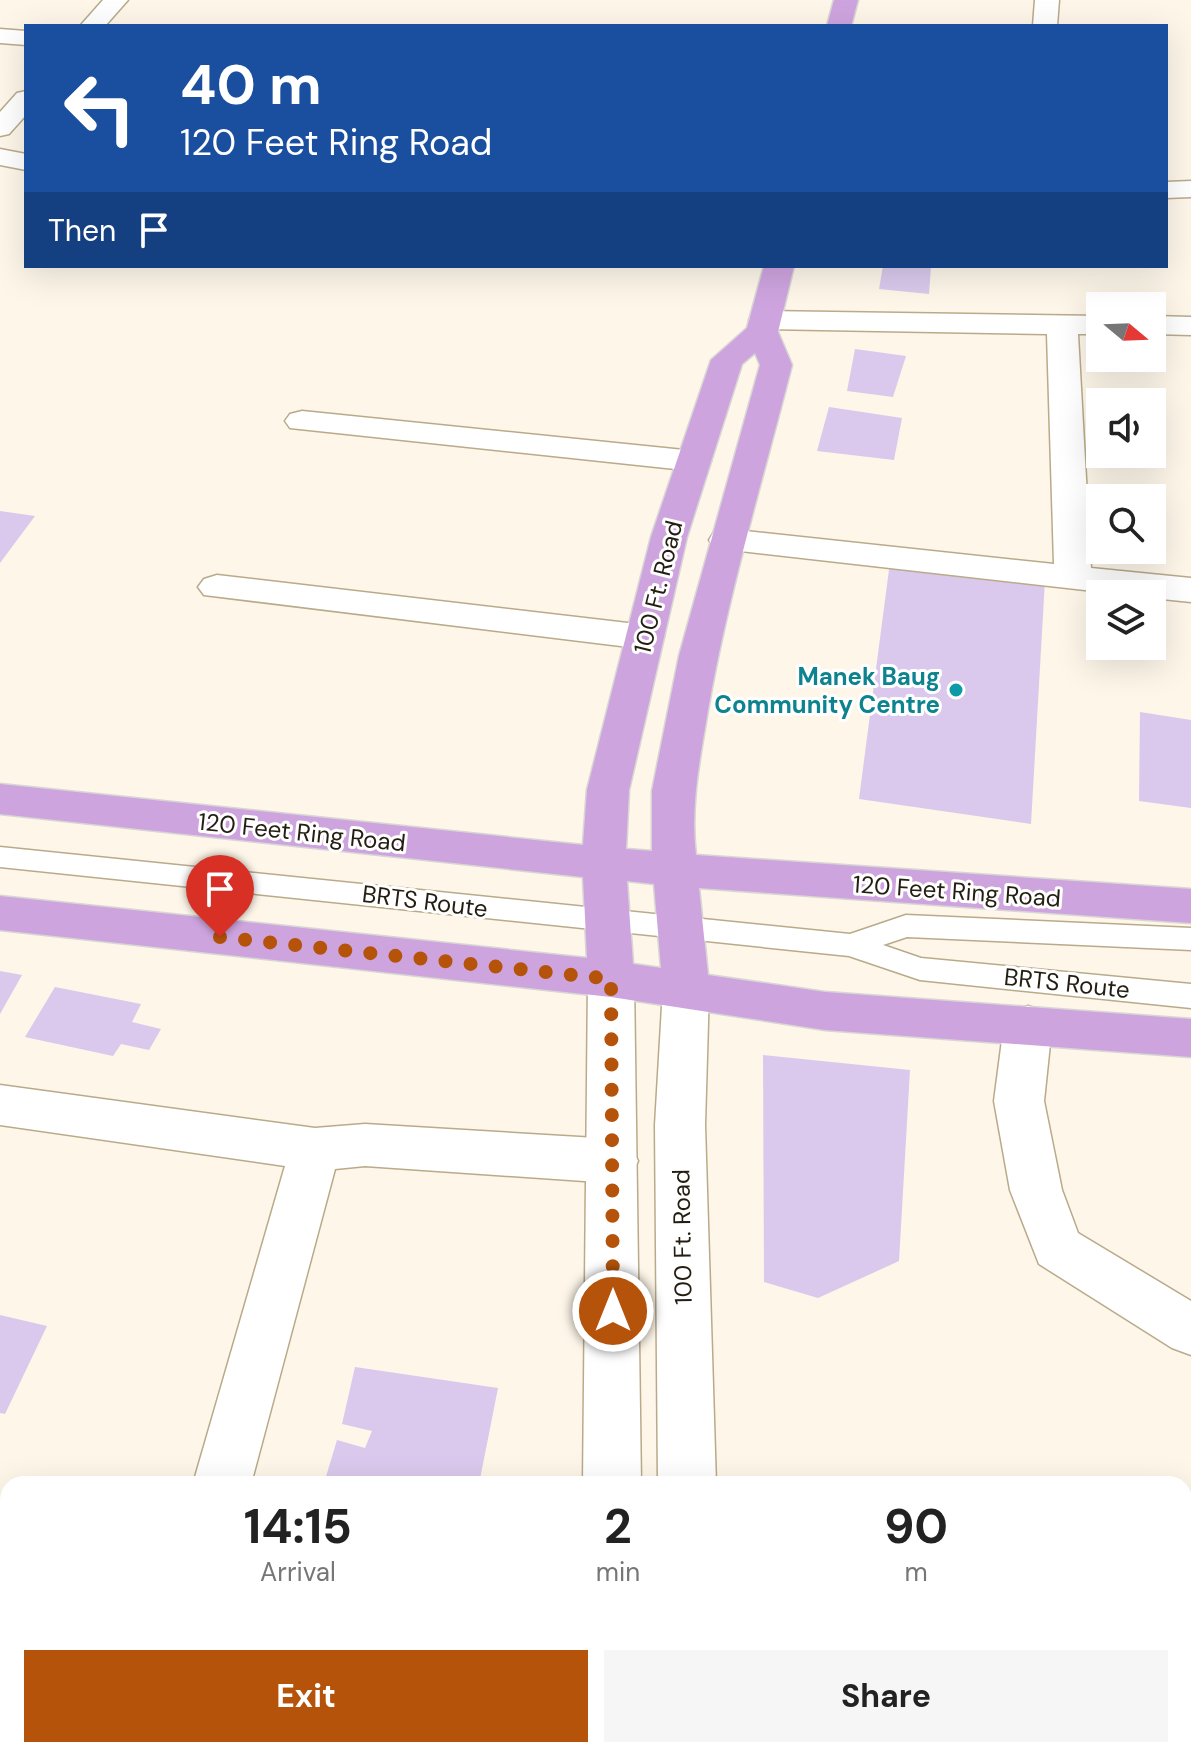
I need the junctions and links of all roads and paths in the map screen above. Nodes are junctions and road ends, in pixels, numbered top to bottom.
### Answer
1 (116, 0) edge
2 (846, 0) edge
3 (1047, 0) edge
4 (94, 24) edge
5 (840, 24) edge
6 (1045, 24) edge
7 (0, 36) edge
8 (24, 38) edge
9 (24, 101) edge
10 (0, 128) edge
11 (0, 157) edge
12 (24, 162) edge
13 (1191, 189) edge
14 (1168, 190) edge
15 (778, 268) edge
16 (1062, 324) junction
17 (1086, 325) edge
18 (1166, 325) edge
19 (763, 326) junction
20 (1191, 326) edge
21 (302, 421) dead end
22 (694, 461) junction
23 (727, 540) junction
24 (1073, 577) junction
25 (217, 587) dead end
26 (1191, 590) edge
27 (645, 637) junction
28 (0, 799) edge
29 (0, 857) edge
30 (604, 863) junction
31 (675, 868) junction
32 (1191, 906) edge
33 (0, 913) edge
34 (609, 921) junction
35 (681, 927) junction
36 (1191, 939) edge
37 (850, 945) junction
38 (611, 979) junction
39 (686, 989) junction
40 (1191, 996) edge
41 (1028, 1025) junction
42 (1191, 1038) edge
43 (0, 1105) edge
44 (315, 1149) junction
45 (613, 1161) junction
46 (1191, 1330) edge
47 (224, 1476) edge
48 (612, 1476) edge
49 (687, 1476) edge

1 - 4 street
2 - 5 main road
3 - 6 street
7 - 8 street
9 - 10 street
11 - 12 street
13 - 14 street
15 - 19 main road
16 - 17 street
16 - 19 street
16 - 24 street
18 - 20 street
19 - 22 main road, 100 Ft. Road
19 - 23 main road
21 - 22 street
22 - 27 main road, 100 Ft. Road
23 - 24 street
23 - 31 main road
24 - 26 street
25 - 27 street
27 - 30 main road, 100 Ft. Road
28 - 30 main road, 120 Feet Ring Road
29 - 34 lane, BRTS Route
30 - 31 main road, 120 Feet Ring Road
30 - 34 main road, 100 Ft. Road
31 - 32 main road, 120 Feet Ring Road
31 - 35 main road
33 - 38 main road
34 - 35 lane, BRTS Route
34 - 38 main road, 100 Ft. Road
35 - 37 lane, BRTS Route
35 - 39 main road
36 - 37 lane, BRTS Route
37 - 40 lane, BRTS Route
38 - 39 main road
38 - 45 street
39 - 41 main road
39 - 49 street, 100 Ft. Road
41 - 42 main road
41 - 46 street
43 - 44 street
44 - 45 street
44 - 47 street
45 - 48 street

